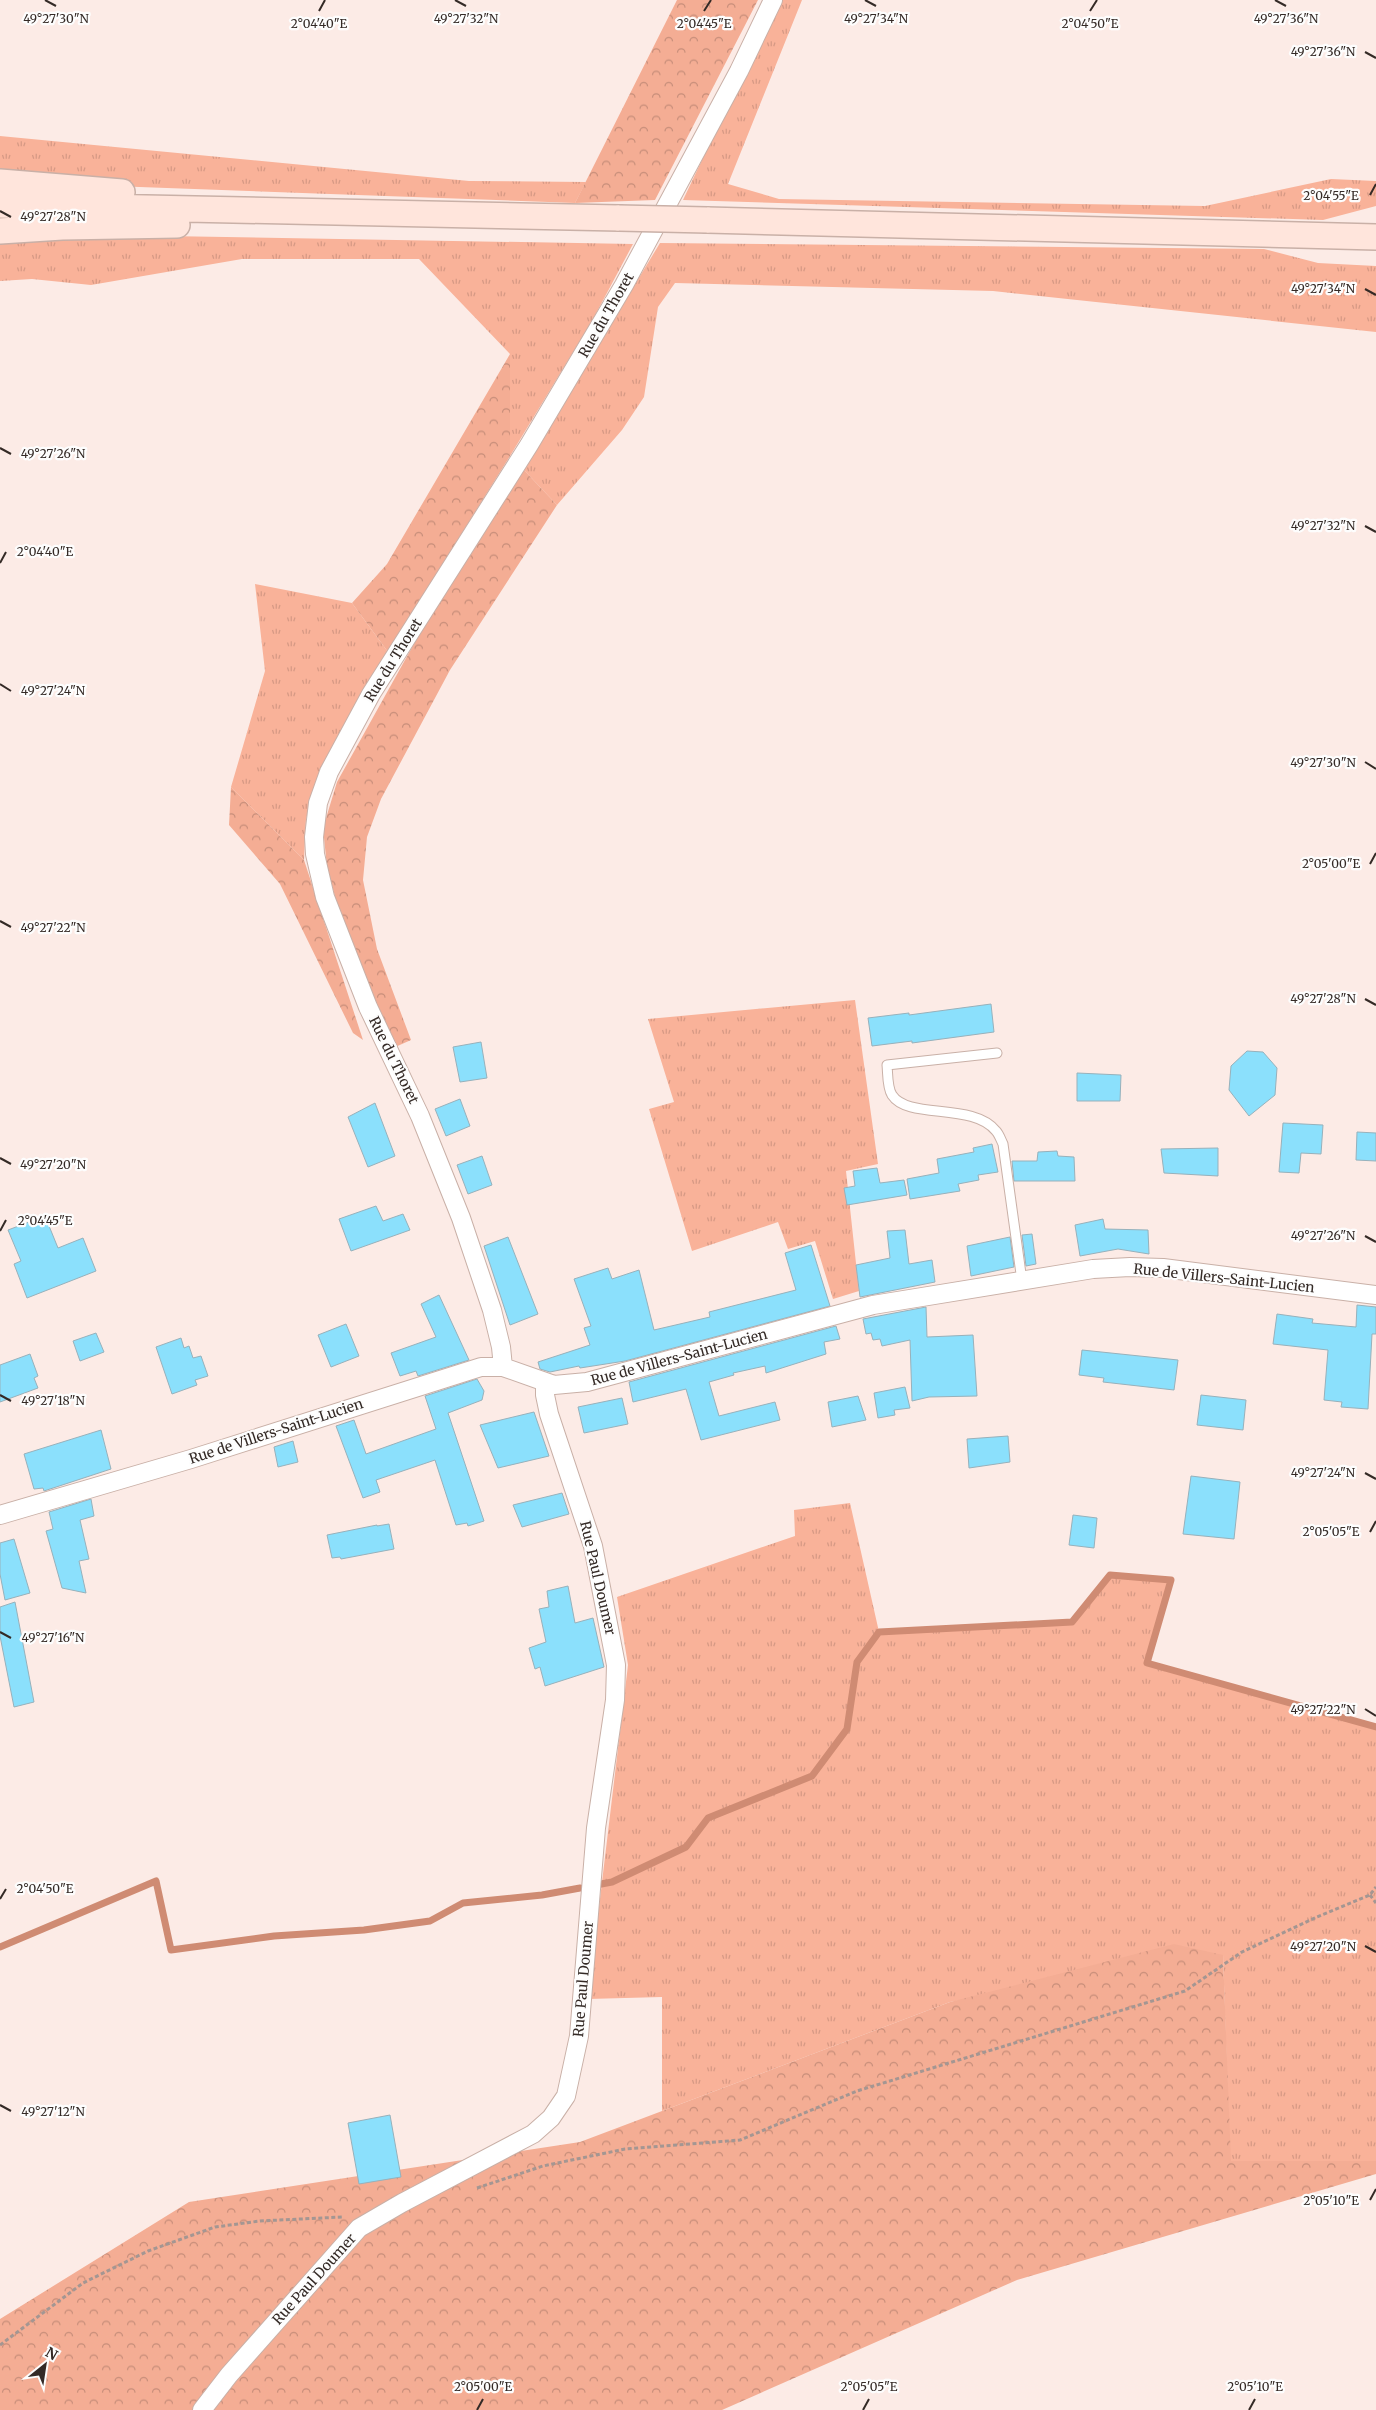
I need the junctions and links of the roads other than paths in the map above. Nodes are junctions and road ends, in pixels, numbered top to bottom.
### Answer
1 (772, 0) edge
2 (0, 182) edge
3 (0, 205) edge
4 (338, 212) junction
5 (0, 231) edge
6 (1376, 237) edge
7 (997, 1052) dead end
8 (1022, 1281) junction
9 (1376, 1295) edge
10 (503, 1367) junction
11 (545, 1383) junction
12 (0, 1515) edge
13 (202, 2410) edge

1 - 10 street, Rue du Thoret
2 - 4 main road
3 - 4 main road
4 - 5 main road
4 - 6 main road, bridge
7 - 8 lane
8 - 9 street, Rue de Villers-Saint-Lucien
8 - 11 street, Rue de Villers-Saint-Lucien
10 - 11 street, Rue de Villers-Saint-Lucien
10 - 12 street, Rue de Villers-Saint-Lucien
11 - 13 street, Rue Paul Doumer

